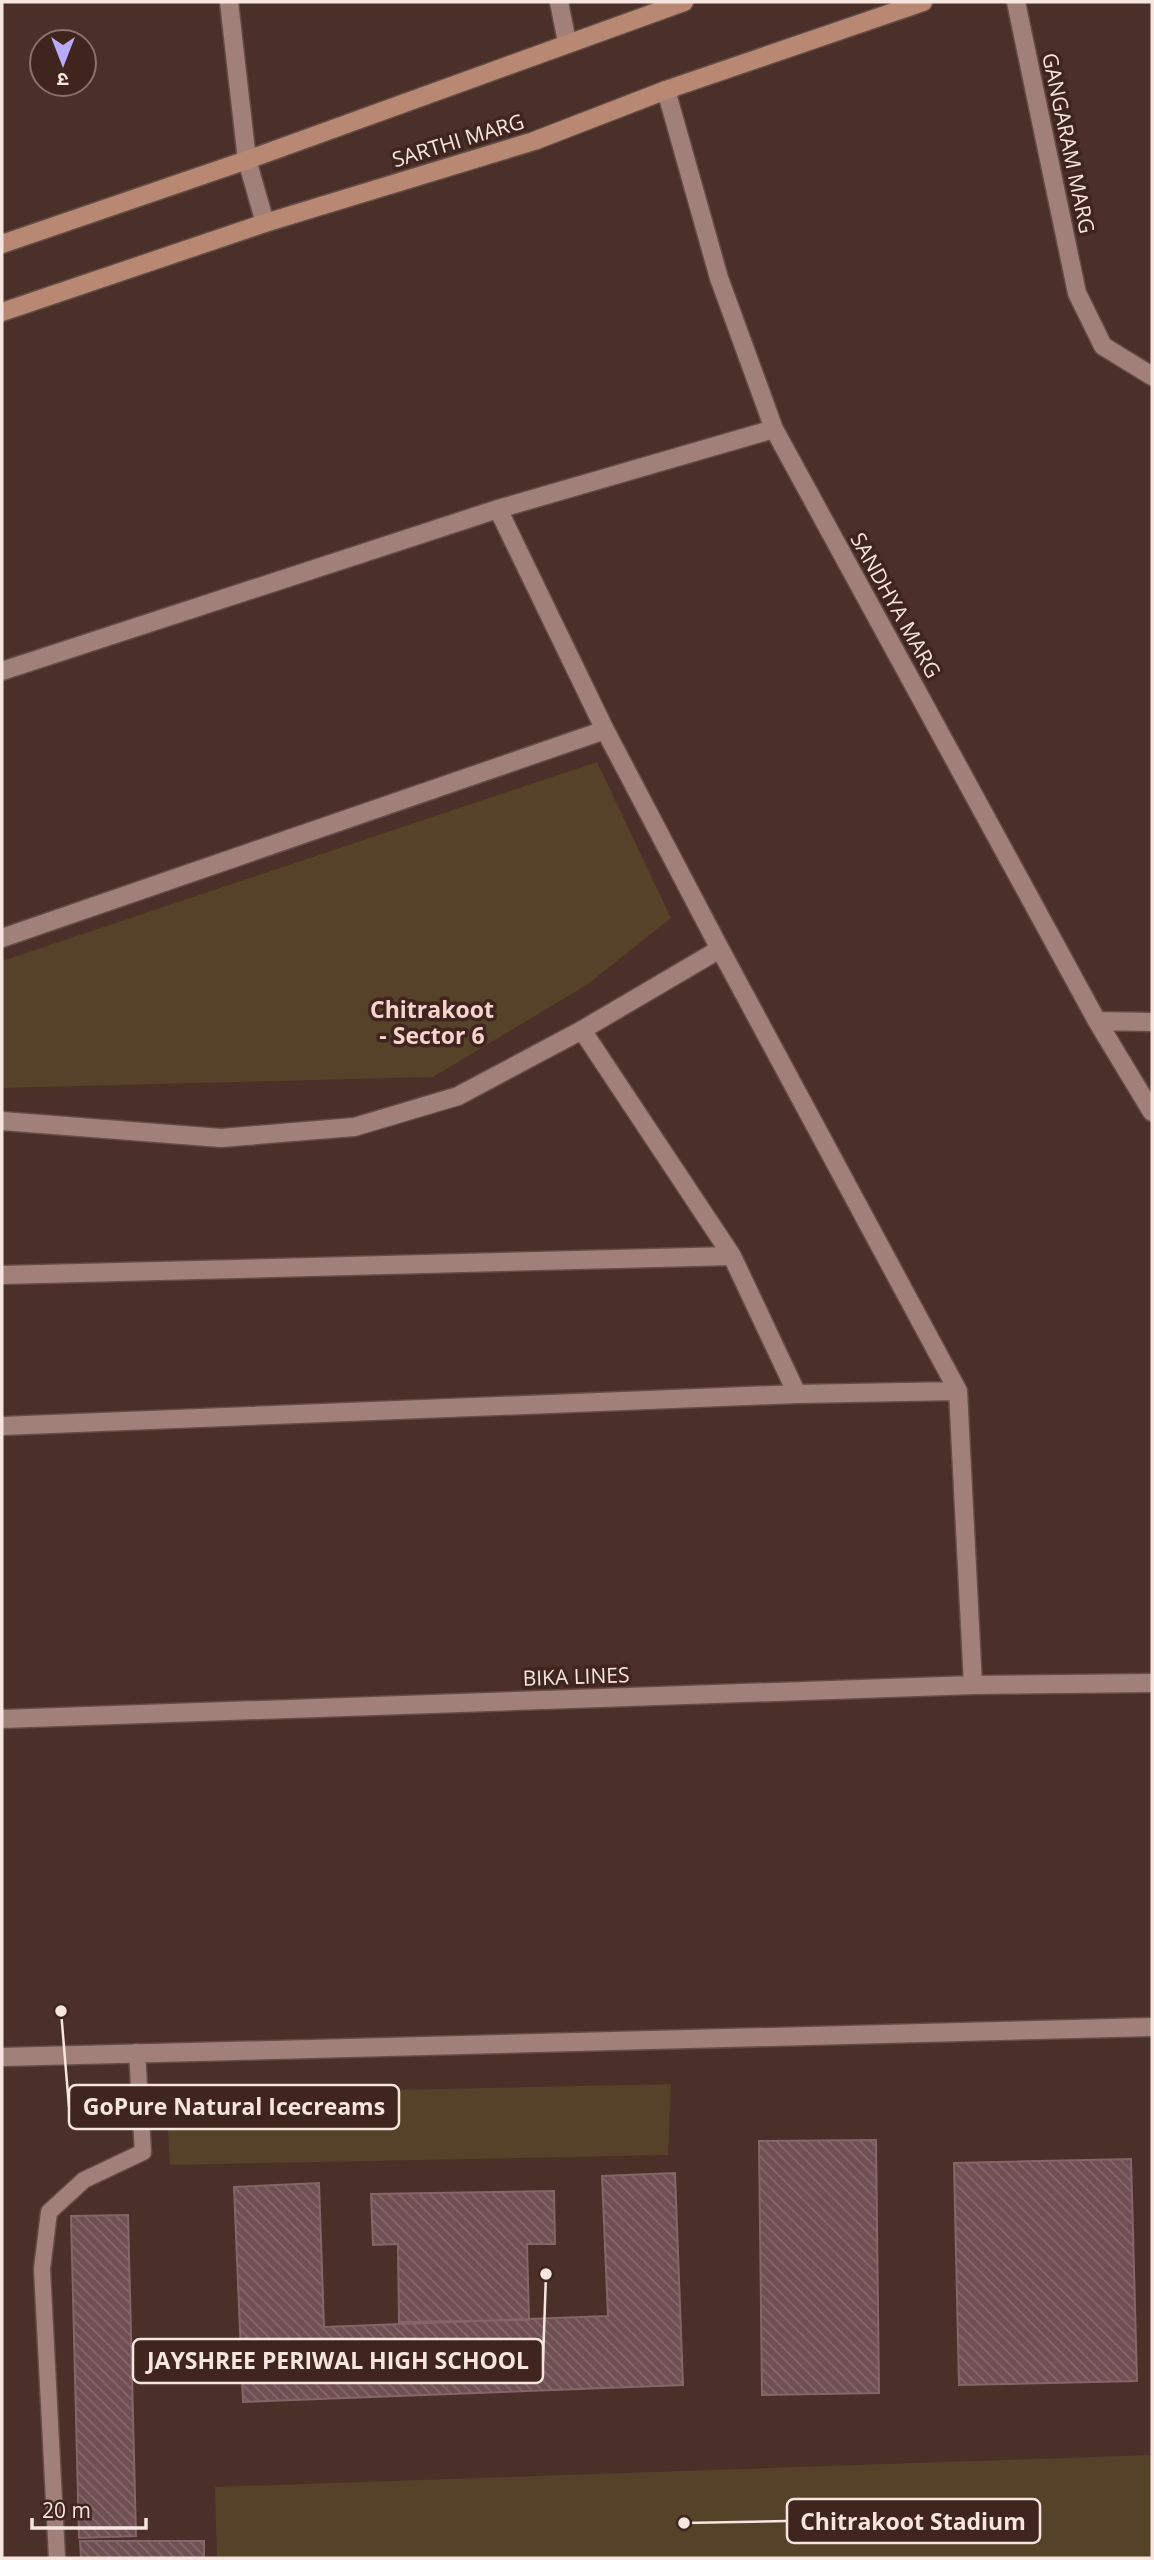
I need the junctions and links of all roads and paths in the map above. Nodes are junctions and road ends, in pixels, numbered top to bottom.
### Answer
1 (229, 2) edge
2 (559, 2) edge
3 (684, 2) edge
4 (923, 2) edge
5 (1016, 2) edge
6 (567, 42) junction
7 (666, 90) junction
8 (247, 160) junction
9 (265, 223) junction
10 (2, 244) edge
11 (2, 312) edge
12 (1152, 376) edge
13 (774, 429) junction
14 (498, 509) junction
15 (2, 671) edge
16 (605, 730) junction
17 (2, 938) edge
18 (720, 949) junction
19 (1097, 1021) junction
20 (1152, 1022) edge
21 (582, 1030) junction
22 (1152, 1112) edge
23 (2, 1121) edge
24 (732, 1256) junction
25 (2, 1275) edge
26 (958, 1391) junction
27 (797, 1394) junction
28 (2, 1426) edge
29 (1152, 1683) edge
30 (973, 1685) junction
31 (2, 1719) edge
32 (1152, 2027) edge
33 (137, 2052) junction
34 (2, 2057) edge
35 (57, 2558) edge

1 - 8 street
2 - 6 street
3 - 6 street
4 - 7 street, SARTHI MARG
5 - 12 street, GANGARAM MARG
6 - 8 street
7 - 9 street, SARTHI MARG
7 - 13 street, SANDHYA MARG
8 - 9 street
8 - 10 street
9 - 11 street, SARTHI MARG
13 - 14 street
13 - 19 street, SANDHYA MARG
14 - 15 street
14 - 16 street
16 - 17 street
16 - 18 street
18 - 21 street
18 - 26 street
19 - 20 street
19 - 22 street, SANDHYA MARG
21 - 23 street
21 - 24 street
24 - 25 street
24 - 27 street
26 - 27 street
26 - 30 street
27 - 28 street
29 - 30 street, BIKA LINES
30 - 31 street, BIKA LINES
32 - 33 street
33 - 34 street
33 - 35 lane

